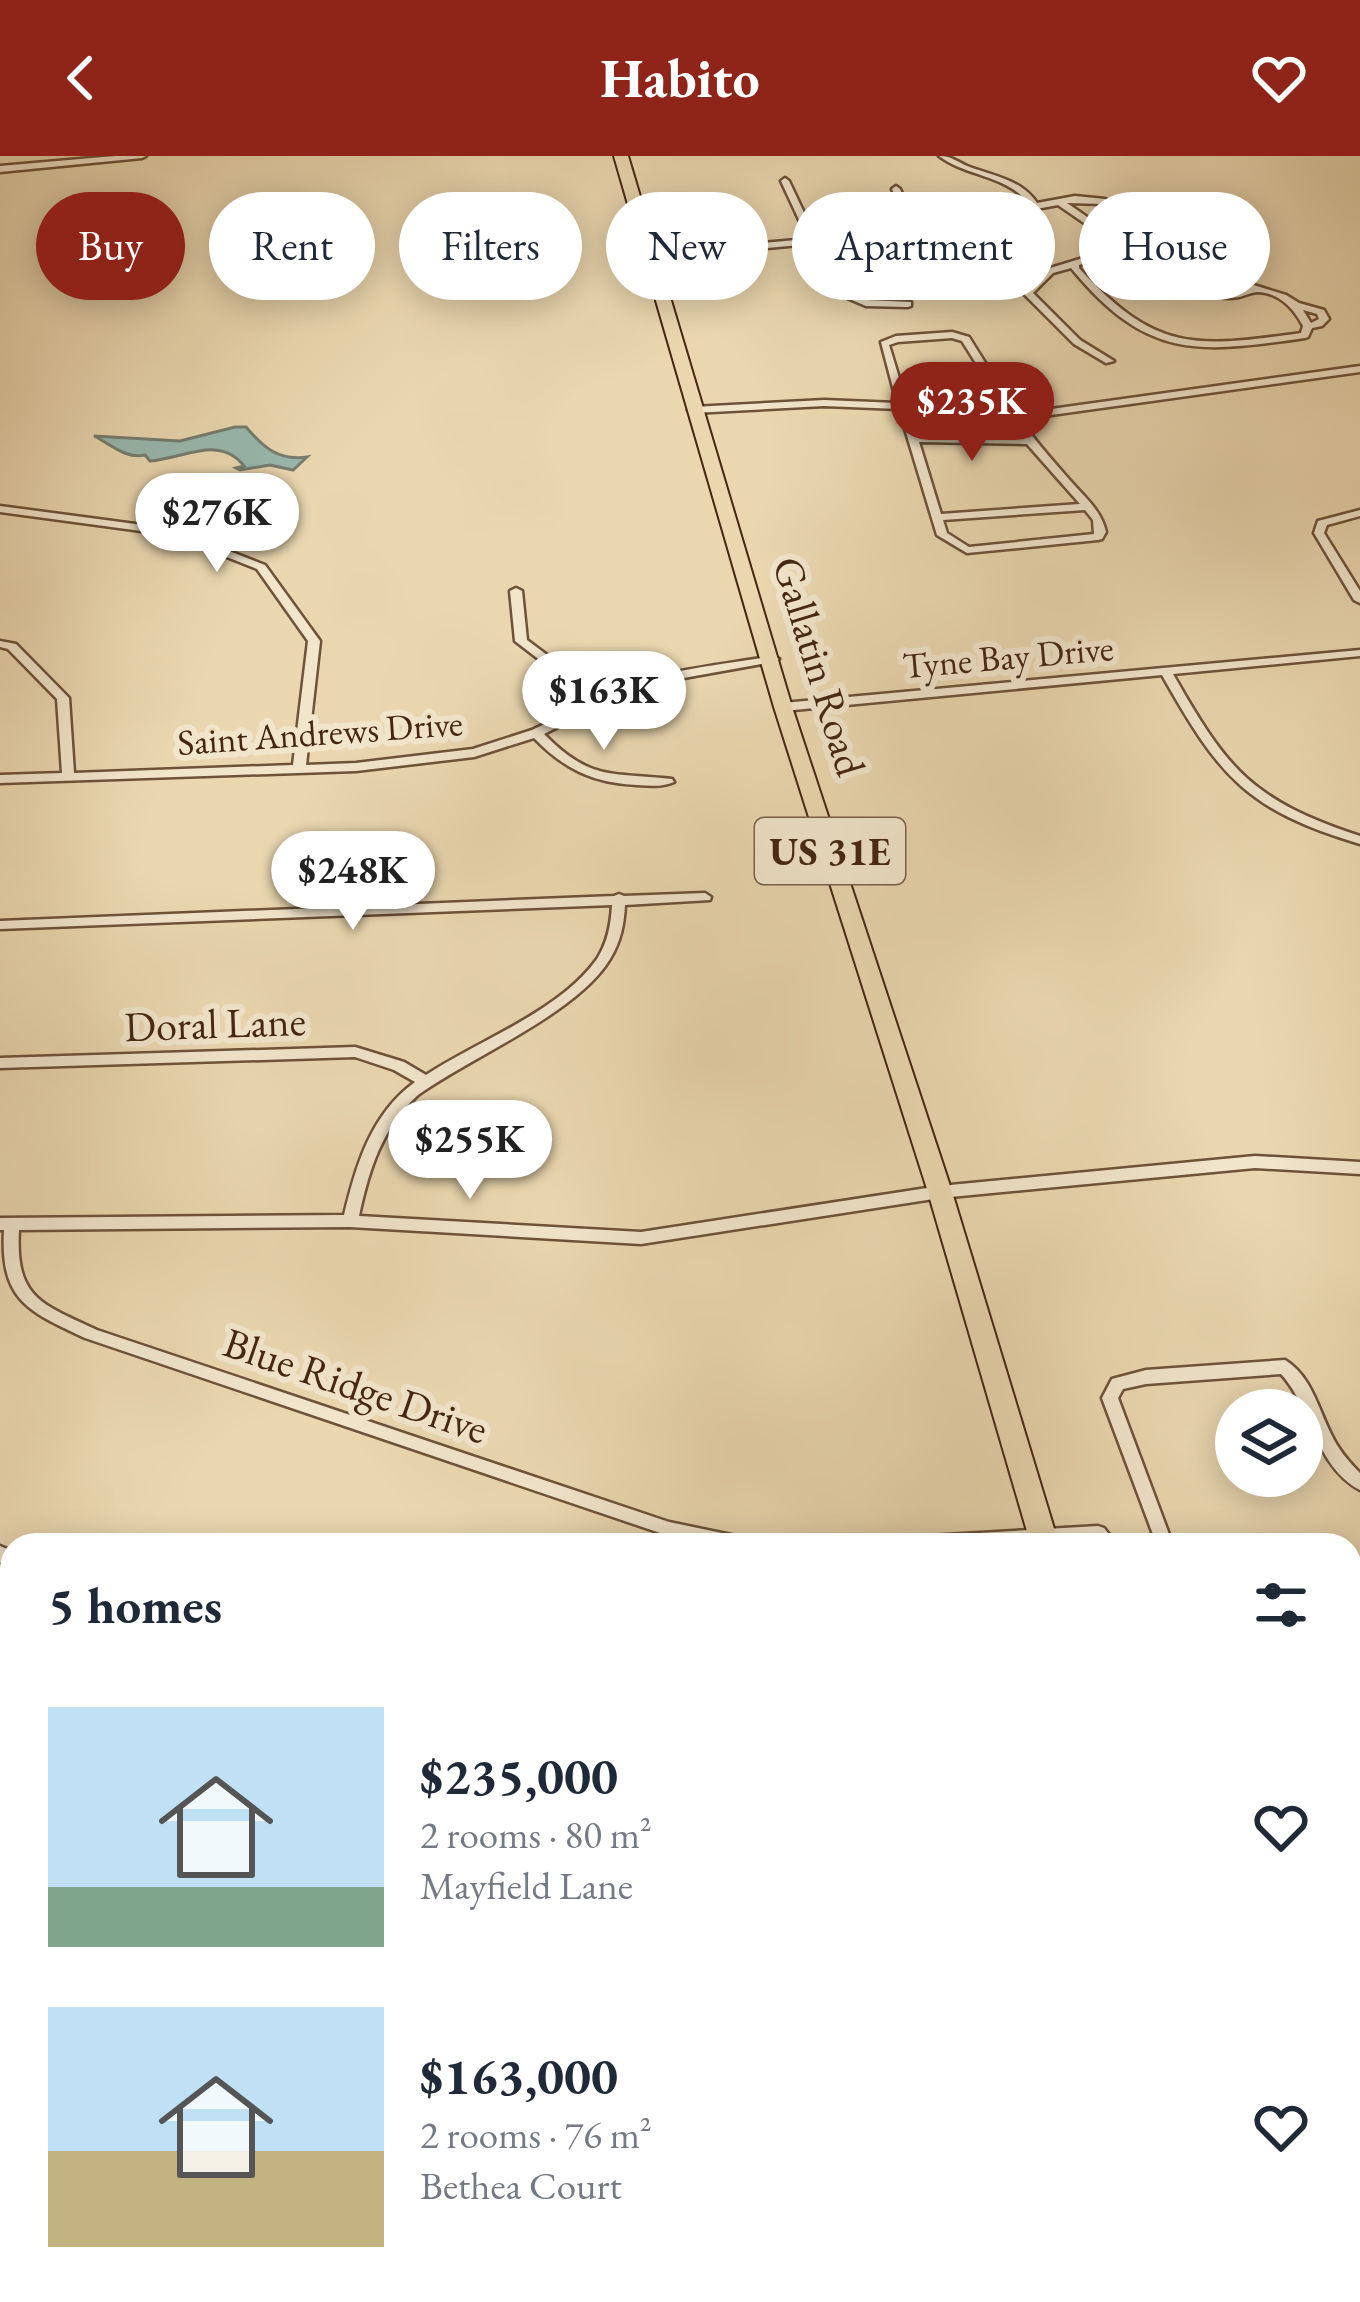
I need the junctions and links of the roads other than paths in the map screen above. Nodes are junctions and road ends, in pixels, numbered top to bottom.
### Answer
1 (142, 156) edge
2 (621, 156) edge
3 (942, 156) edge
4 (0, 169) edge
5 (785, 181) dead end
6 (632, 192) edge
7 (1025, 192) edge
8 (792, 198) edge
9 (1058, 202) junction
10 (1079, 202) edge
11 (1055, 203) edge
12 (1079, 216) edge
13 (1079, 263) edge
14 (1075, 264) junction
15 (1270, 295) edge
16 (663, 300) edge
17 (859, 300) edge
18 (908, 304) dead end
19 (1296, 305) junction
20 (1308, 326) junction
21 (1109, 361) dead end
22 (1360, 369) edge
23 (905, 408) junction
24 (693, 410) junction
25 (1015, 411) junction
26 (914, 439) junction
27 (1030, 442) junction
28 (1089, 508) junction
29 (0, 509) edge
30 (1360, 513) edge
31 (937, 517) junction
32 (516, 591) dead end
33 (1360, 599) edge
34 (0, 644) edge
35 (1360, 653) edge
36 (772, 659) junction
37 (1166, 671) junction
38 (602, 702) junction
39 (783, 707) junction
40 (536, 733) junction
41 (298, 769) junction
42 (68, 777) junction
43 (0, 779) edge
44 (668, 782) dead end
45 (1360, 840) edge
46 (705, 897) dead end
47 (619, 898) junction
48 (0, 925) edge
49 (0, 1063) edge
50 (426, 1082) junction
51 (1360, 1168) edge
52 (940, 1192) junction
53 (350, 1221) junction
54 (6, 1224) edge
55 (1360, 1483) edge
56 (688, 1533) edge
57 (1041, 1533) edge
58 (1161, 1533) edge

1 - 4 street
2 - 6 main road, Gallatin Road / US 31E
3 - 7 street
5 - 8 street
9 - 10 street
9 - 11 street
9 - 12 street
13 - 14 street
14 - 20 street
14 - 21 street
15 - 19 street
16 - 24 main road, Gallatin Road / US 31E
17 - 18 street
19 - 20 street
19 - 20 street
22 - 25 street
23 - 24 street
23 - 25 street
23 - 25 street
23 - 26 street
24 - 36 main road, Gallatin Road / US 31E
25 - 27 street
26 - 27 street
26 - 31 street
27 - 28 street
28 - 31 street
28 - 31 street
29 - 41 street
30 - 33 street
32 - 38 street
34 - 42 street
35 - 37 street, Tyne Bay Drive
36 - 38 street, Saint Andrews Drive
36 - 39 main road, Gallatin Road / US 31E
37 - 39 street, Tyne Bay Drive
37 - 45 street, Tyne Bay Drive
38 - 40 street, Saint Andrews Drive
39 - 52 main road, Gallatin Road / US 31E
40 - 41 street, Saint Andrews Drive
40 - 44 street
41 - 42 street, Saint Andrews Drive
42 - 43 street, Saint Andrews Drive
46 - 47 street
47 - 48 street
47 - 50 street
49 - 50 street, Doral Lane
50 - 53 street
51 - 52 street
52 - 53 street
52 - 57 main road, Gallatin Road / US 31E
53 - 54 street
54 - 56 street, Blue Ridge Drive
55 - 58 street

